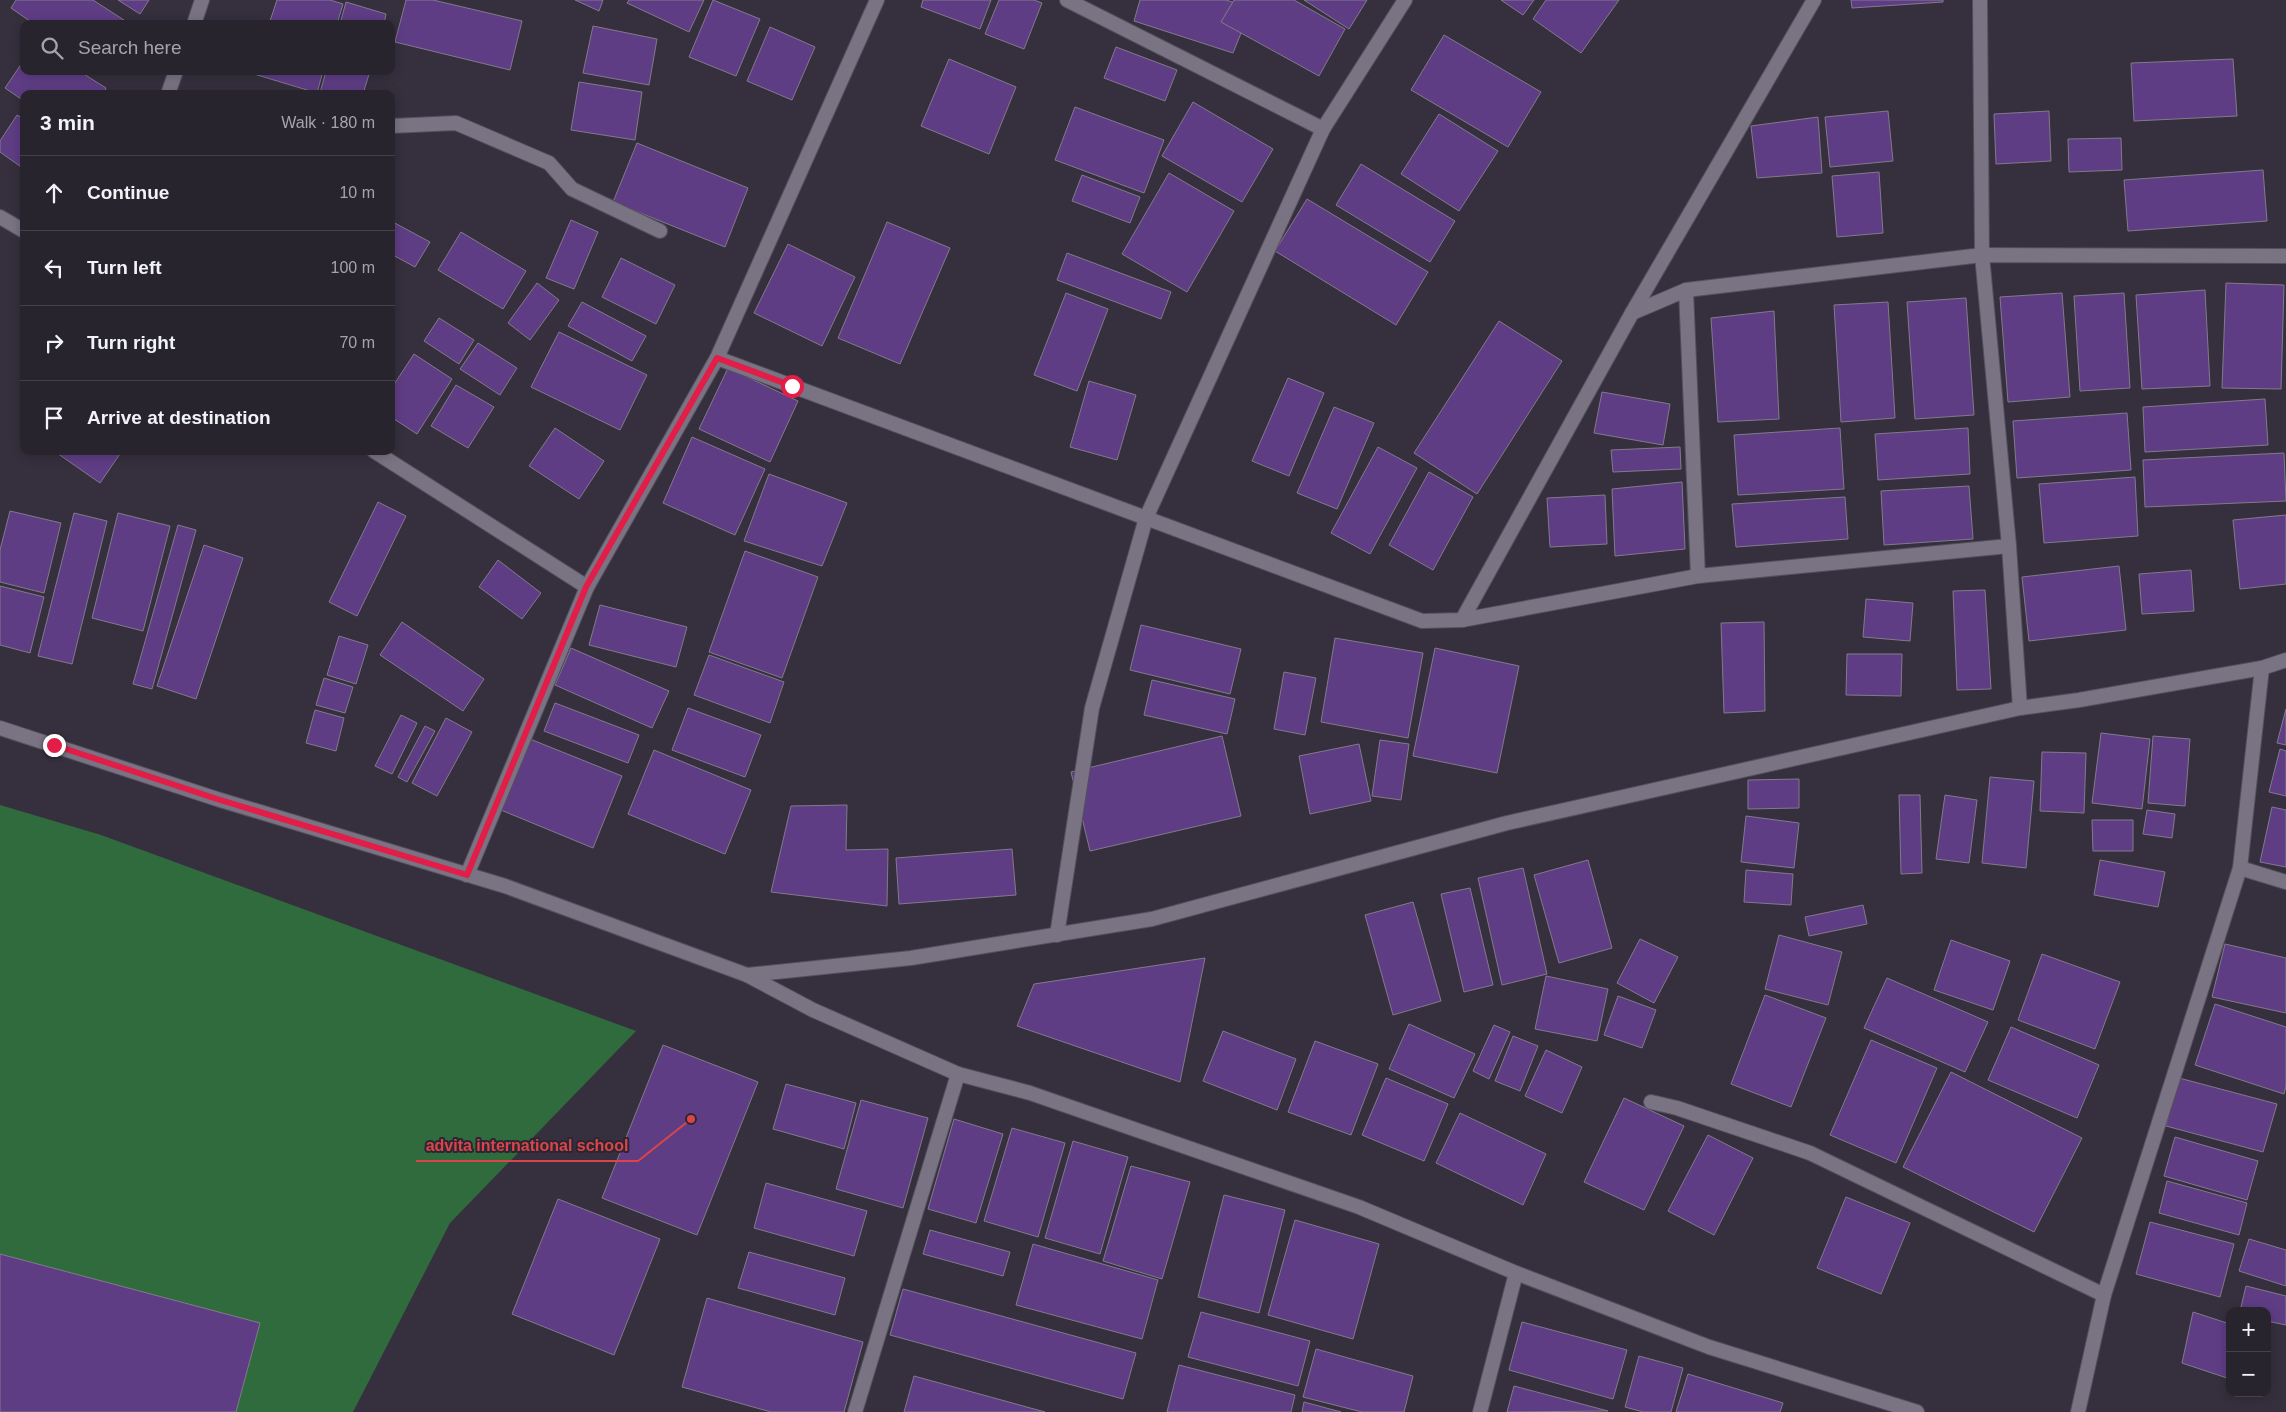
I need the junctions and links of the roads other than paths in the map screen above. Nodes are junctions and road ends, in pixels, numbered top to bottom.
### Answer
1 (202, 0) edge
2 (877, 0) edge
3 (1067, 0) edge
4 (1404, 0) edge
5 (1814, 0) edge
6 (1980, 0) edge
7 (195, 20) edge
8 (175, 75) edge
9 (169, 90) edge
10 (395, 126) edge
11 (1323, 129) junction
12 (0, 217) edge
13 (20, 229) edge
14 (660, 231) dead end
15 (1982, 255) junction
16 (2286, 256) edge
17 (1686, 290) junction
18 (1632, 313) junction
19 (717, 358) junction
20 (380, 455) edge
21 (1146, 518) junction
22 (2009, 546) junction
23 (1698, 576) junction
24 (586, 587) junction
25 (1462, 620) junction
26 (2286, 660) edge
27 (2262, 668) junction
28 (2020, 708) junction
29 (0, 728) edge
30 (2240, 868) junction
31 (467, 875) junction
32 (2286, 882) edge
33 (1057, 935) junction
34 (747, 975) junction
35 (958, 1074) junction
36 (1651, 1102) dead end
37 (1516, 1273) junction
38 (2104, 1295) junction
39 (855, 1412) edge
40 (1480, 1412) edge
41 (1916, 1412) edge
42 (2078, 1412) edge

1 - 7 street
2 - 19 street
3 - 11 street
4 - 11 street
5 - 18 street
6 - 15 street
8 - 9 street
10 - 14 street
11 - 21 street
12 - 13 street
15 - 16 street
15 - 17 street
15 - 22 street
17 - 18 street
17 - 23 street
18 - 25 street
19 - 21 street
19 - 24 street
20 - 24 street
21 - 25 street
21 - 33 street
22 - 23 street
22 - 28 street
23 - 25 street
24 - 31 street
26 - 27 street
27 - 28 street
27 - 30 street
28 - 33 street
29 - 31 street
30 - 32 street
30 - 38 street
31 - 34 street
33 - 34 street
34 - 35 street
35 - 37 street
35 - 39 street
36 - 38 street
37 - 40 street
37 - 41 street
38 - 42 street

